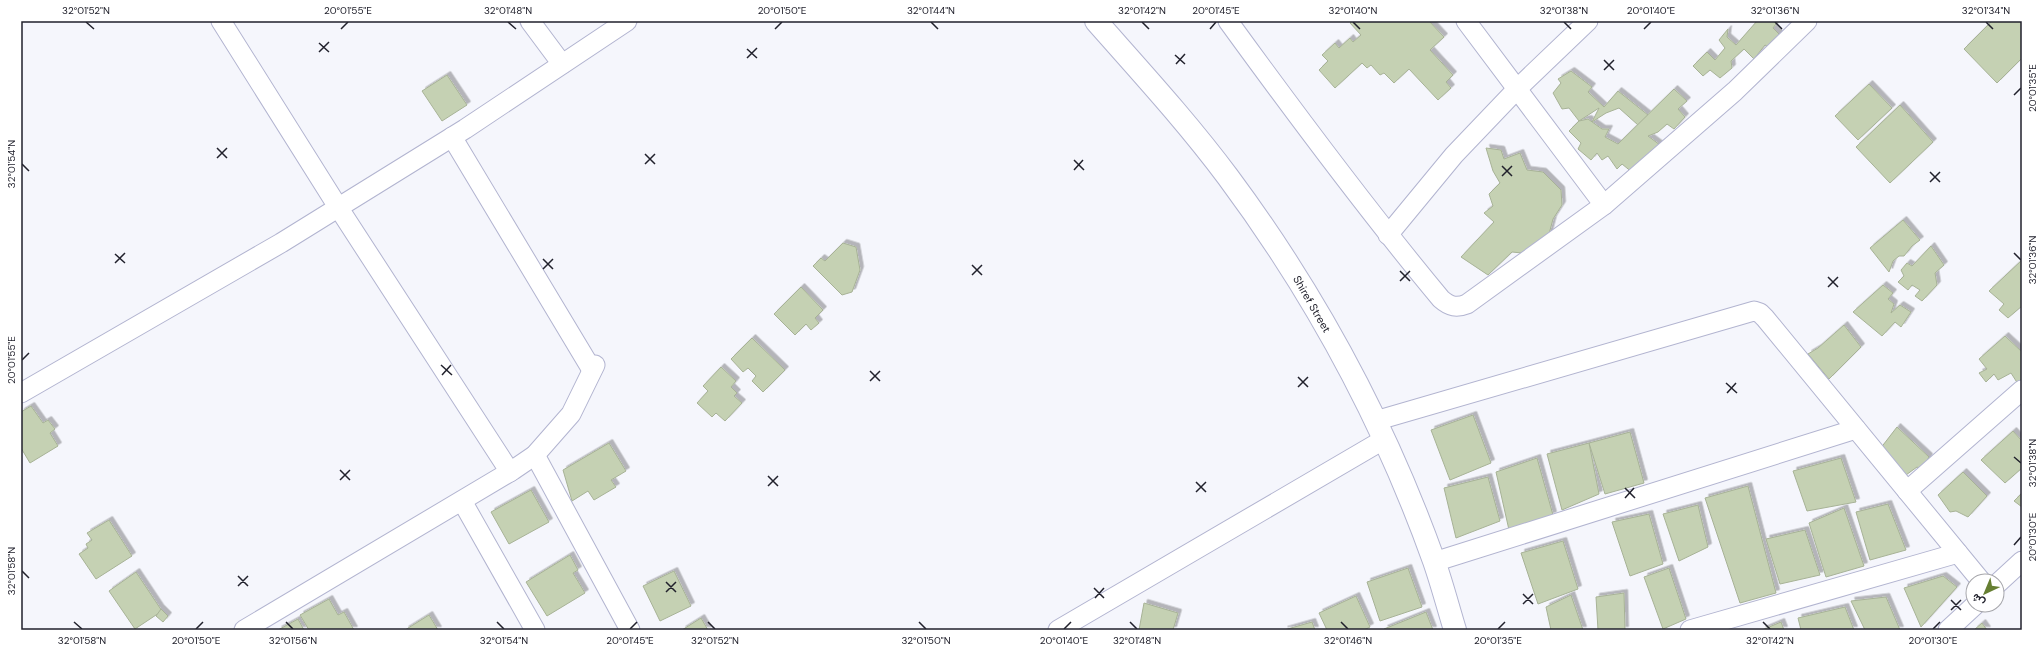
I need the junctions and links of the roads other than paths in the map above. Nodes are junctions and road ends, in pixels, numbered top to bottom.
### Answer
1 (221, 21) edge
2 (530, 21) edge
3 (627, 21) edge
4 (1096, 21) edge
5 (1228, 21) edge
6 (1466, 21) edge
7 (1588, 21) edge
8 (1807, 21) edge
9 (562, 64) junction
10 (1518, 88) junction
11 (452, 137) junction
12 (1604, 205) junction
13 (338, 207) junction
14 (1388, 235) junction
15 (2022, 390) edge
16 (21, 393) edge
17 (1375, 421) junction
18 (1856, 429) junction
19 (1384, 440) junction
20 (535, 455) junction
21 (510, 472) junction
22 (1907, 491) junction
23 (462, 501) junction
24 (1958, 553) junction
25 (2022, 561) edge
26 (1434, 562) junction
27 (1974, 573) edge
28 (2005, 577) edge
29 (1966, 613) edge
30 (530, 628) edge
31 (249, 629) edge
32 (630, 630) edge
33 (1058, 630) edge
34 (1455, 630) edge
35 (1690, 630) edge
36 (1948, 630) edge

1 - 13 street
2 - 9 street
3 - 9 street
4 - 17 main road, Shiref Street
5 - 14 street
6 - 10 street
7 - 10 street
8 - 12 street
9 - 11 street
10 - 12 street
10 - 14 street
11 - 13 street
11 - 20 street
12 - 14 street
13 - 16 street
13 - 21 street
15 - 22 street
17 - 18 street
17 - 19 main road, Shiref Street
18 - 22 street
18 - 26 street
19 - 26 main road, Shiref Street
19 - 33 street
20 - 21 street
20 - 32 street
21 - 23 street
22 - 24 street
23 - 30 street
23 - 31 street
24 - 27 street
24 - 35 street
25 - 28 street
26 - 34 main road, Shiref Street
29 - 36 street

